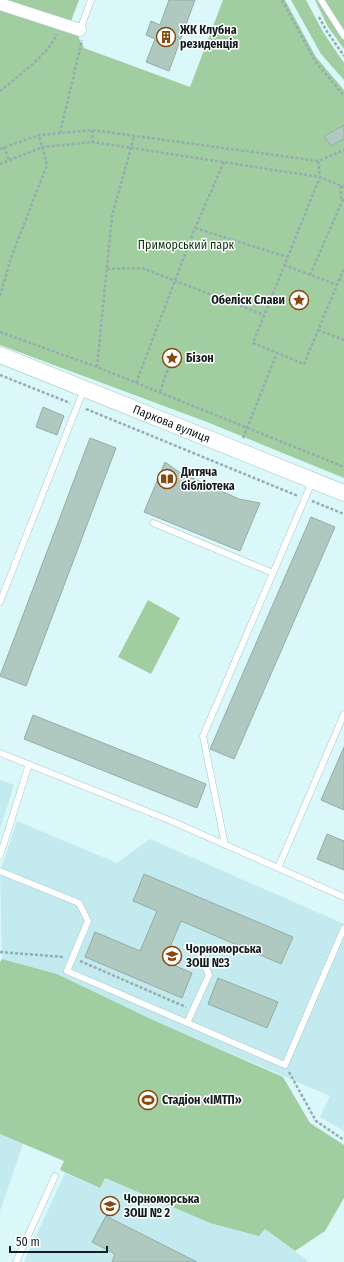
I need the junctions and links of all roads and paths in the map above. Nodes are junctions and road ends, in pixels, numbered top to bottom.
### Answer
1 (91, 0) edge
2 (282, 0) edge
3 (321, 0) edge
4 (0, 4) edge
5 (317, 12) dead end
6 (61, 24) junction
7 (80, 30) junction
8 (344, 36) edge
9 (344, 56) edge
10 (0, 91) edge
11 (344, 96) edge
12 (92, 130) junction
13 (60, 133) junction
14 (39, 135) junction
15 (134, 137) junction
16 (93, 142) junction
17 (42, 147) junction
18 (4, 148) junction
19 (131, 148) junction
20 (0, 150) edge
21 (344, 150) edge
22 (9, 160) junction
23 (318, 161) junction
24 (224, 162) junction
25 (0, 164) edge
26 (320, 177) junction
27 (343, 186) edge
28 (344, 197) edge
29 (341, 200) junction
30 (196, 228) junction
31 (287, 257) junction
32 (284, 265) junction
33 (344, 268) edge
34 (107, 269) junction
35 (310, 275) junction
36 (175, 280) junction
37 (339, 280) junction
38 (344, 281) edge
39 (337, 285) junction
40 (0, 296) edge
41 (264, 315) junction
42 (318, 330) junction
43 (0, 332) edge
44 (344, 340) edge
45 (277, 353) junction
46 (0, 355) edge
47 (171, 360) dead end
48 (97, 367) junction
49 (0, 375) edge
50 (136, 383) junction
51 (84, 388) junction
52 (160, 392) junction
53 (77, 406) junction
54 (248, 427) junction
55 (238, 450) junction
56 (344, 467) edge
57 (231, 469) junction
58 (313, 480) junction
59 (344, 493) edge
60 (305, 499) junction
61 (344, 514) edge
62 (153, 523) dead end
63 (273, 573) junction
64 (0, 602) edge
65 (344, 714) edge
66 (0, 753) edge
67 (29, 764) junction
68 (225, 845) junction
69 (0, 856) edge
70 (278, 868) junction
71 (0, 871) edge
72 (344, 896) edge
73 (344, 928) edge
74 (186, 947) dead end
75 (187, 1023) junction
76 (285, 1065) junction
77 (344, 1140) edge
78 (55, 1176) dead end
79 (16, 1262) edge

1 - 7 lane
2 - 11 path
3 - 8 lane
4 - 6 street
5 - 9 path
6 - 7 street
6 - 10 path
7 - 13 path
12 - 13 path
12 - 15 path
12 - 16 path
13 - 14 path
14 - 17 path
14 - 18 path
15 - 19 path
15 - 23 path
16 - 17 path
16 - 19 path
17 - 22 path
17 - 40 path
18 - 20 path
18 - 22 path
19 - 24 path
19 - 34 path
21 - 23 path
22 - 25 path
23 - 26 path
24 - 26 path
24 - 30 path
26 - 27 path
26 - 31 path
27 - 29 path
28 - 29 path
29 - 35 path
30 - 31 path
30 - 36 path
31 - 32 path
32 - 35 path
32 - 41 path
33 - 37 path
34 - 36 path
34 - 48 path
35 - 39 path
36 - 41 path
36 - 50 path
37 - 38 path
37 - 39 path
39 - 42 path
41 - 45 path
42 - 44 path
42 - 45 path
43 - 48 path
45 - 54 path
46 - 51 street, Паркова вулиця
47 - 52 path
48 - 50 path
49 - 53 path
50 - 52 path
51 - 53 lane
51 - 55 street, Паркова вулиця
52 - 54 path
53 - 57 path
53 - 64 lane
54 - 55 path
54 - 56 path
55 - 57 path
55 - 58 street, Паркова вулиця
57 - 60 path
58 - 59 street, Паркова вулиця
58 - 60 lane
60 - 61 path
60 - 63 lane
62 - 63 lane
63 - 68 lane
65 - 70 lane
66 - 67 lane
67 - 68 lane
67 - 69 lane
68 - 70 lane
70 - 72 lane
71 - 75 lane
73 - 76 lane
74 - 75 lane
75 - 76 lane
76 - 77 path
78 - 79 lane

